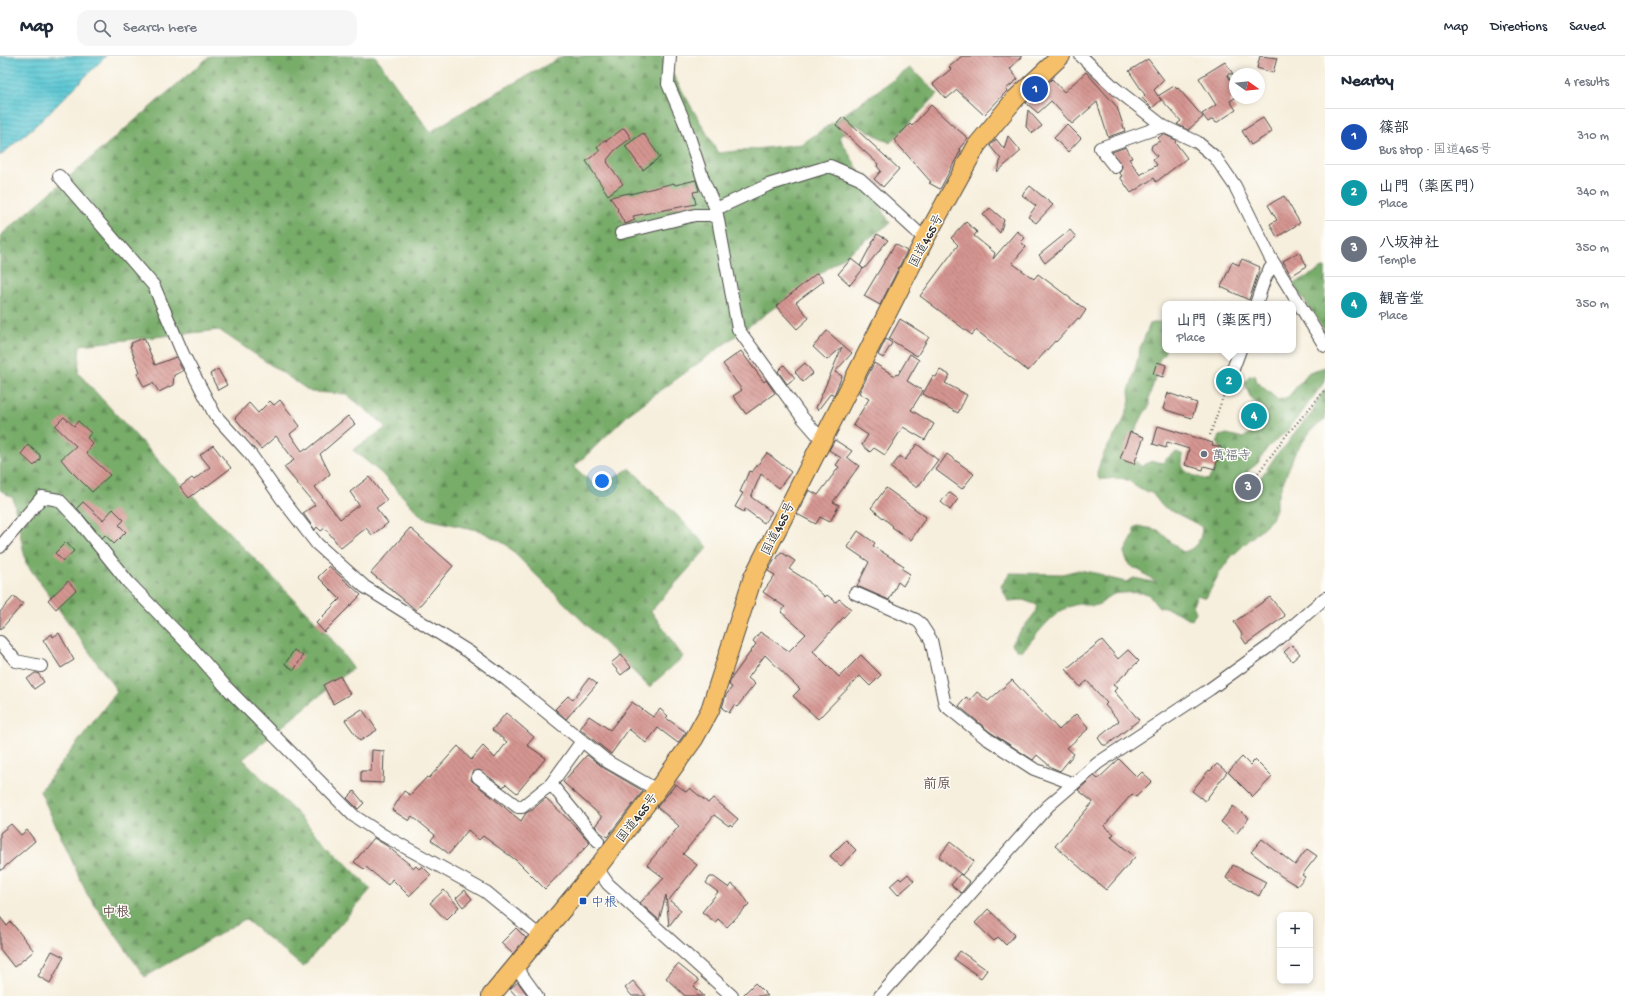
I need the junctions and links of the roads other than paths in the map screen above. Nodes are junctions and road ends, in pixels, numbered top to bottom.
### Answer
1 (670, 56) edge
2 (1061, 56) edge
3 (1082, 56) edge
4 (1163, 126) junction
5 (1115, 167) dead end
6 (59, 176) dead end
7 (717, 214) junction
8 (621, 233) dead end
9 (925, 239) junction
10 (1274, 264) junction
11 (1257, 301) edge
12 (1325, 346) edge
13 (1239, 353) edge
14 (1229, 380) road end
15 (822, 440) junction
16 (0, 548) edge
17 (855, 593) dead end
18 (1325, 598) edge
19 (0, 642) edge
20 (41, 666) dead end
21 (582, 741) junction
22 (478, 777) dead end
23 (551, 784) junction
24 (1074, 784) junction
25 (657, 790) junction
26 (598, 840) dead end
27 (597, 868) junction
28 (540, 938) junction
29 (516, 967) junction
30 (491, 996) edge
31 (537, 996) edge
32 (732, 996) edge
33 (880, 996) edge

1 - 7 street
2 - 9 highway, 国道465号
3 - 4 street
4 - 5 street
4 - 10 street
6 - 21 street
7 - 8 street
7 - 9 street
7 - 15 street
9 - 15 highway, 国道465号
10 - 11 street
10 - 12 street
13 - 14 street
15 - 25 highway, 国道465号
16 - 28 street
17 - 24 street
18 - 24 street
19 - 20 street
21 - 23 street
21 - 25 street
22 - 23 street
23 - 26 street
24 - 33 street
25 - 27 highway, 国道465号
27 - 28 highway, 国道465号
27 - 32 street
28 - 29 highway, 国道465号
29 - 30 highway, 国道465号
29 - 31 street

